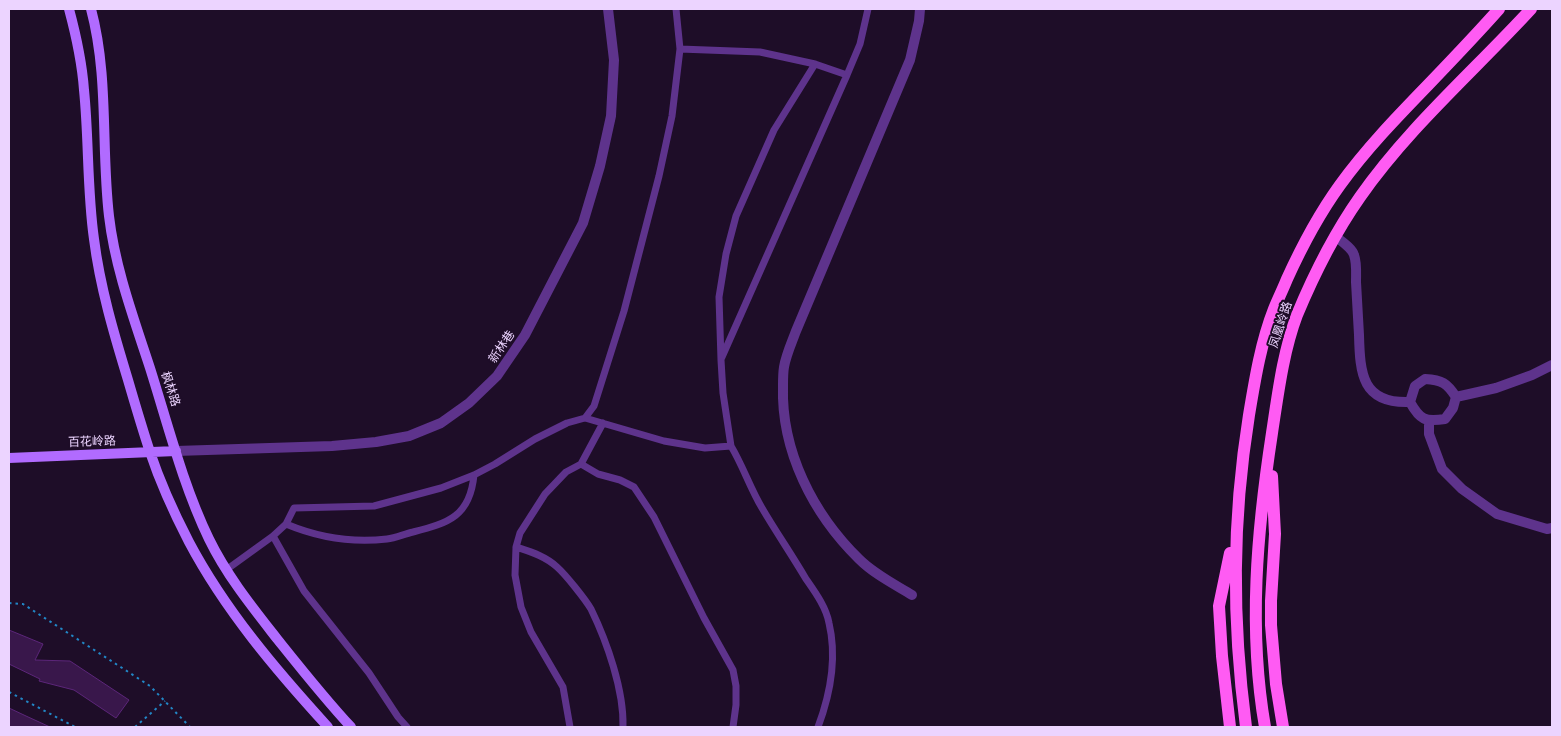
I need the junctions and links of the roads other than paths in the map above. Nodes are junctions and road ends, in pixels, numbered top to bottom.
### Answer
1 (69, 9) edge
2 (91, 9) edge
3 (608, 9) edge
4 (676, 9) edge
5 (868, 9) edge
6 (920, 9) edge
7 (1499, 9) edge
8 (1531, 9) edge
9 (680, 49) junction
10 (815, 64) junction
11 (847, 75) junction
12 (1335, 236) junction
13 (721, 360) junction
14 (1552, 365) edge
15 (1456, 397) junction
16 (1410, 402) junction
17 (585, 418) junction
18 (1429, 421) junction
19 (603, 423) junction
20 (1271, 438) junction
21 (732, 446) junction
22 (176, 451) junction
23 (150, 453) junction
24 (9, 458) edge
25 (582, 464) junction
26 (474, 475) junction
27 (1237, 516) junction
28 (286, 524) junction
29 (1552, 528) edge
30 (273, 536) junction
31 (516, 547) junction
32 (226, 570) junction
33 (912, 595) dead end
34 (328, 727) edge
35 (351, 727) edge
36 (407, 727) edge
37 (570, 727) edge
38 (623, 727) edge
39 (733, 727) edge
40 (818, 727) edge
41 (1230, 727) edge
42 (1246, 727) edge
43 (1265, 727) edge
44 (1283, 727) edge

1 - 23 main road
2 - 22 main road, 枫林路
3 - 22 street, 新林巷
4 - 9 lane
5 - 11 lane
6 - 33 street
7 - 27 main road, 凤凰岭路
8 - 12 main road, 凤凰岭路
9 - 10 lane
9 - 17 lane
10 - 11 lane
10 - 13 lane
11 - 13 lane
12 - 16 street
12 - 20 main road, 凤凰岭路
13 - 21 lane
14 - 15 street
15 - 16 street
15 - 18 street
16 - 18 street
17 - 19 lane
17 - 26 lane
18 - 29 street
19 - 21 lane
19 - 25 lane
20 - 43 main road, 凤凰岭路
20 - 44 main road
21 - 40 lane
22 - 23 main road, 百花岭路
22 - 32 main road, 枫林路
23 - 24 main road, 百花岭路
23 - 34 main road
25 - 31 lane
25 - 39 lane
26 - 28 lane
26 - 28 lane
27 - 41 main road
27 - 42 main road, 凤凰岭路
28 - 30 lane
30 - 32 lane
30 - 36 lane
31 - 37 lane
31 - 38 lane
32 - 35 main road, 枫林路

